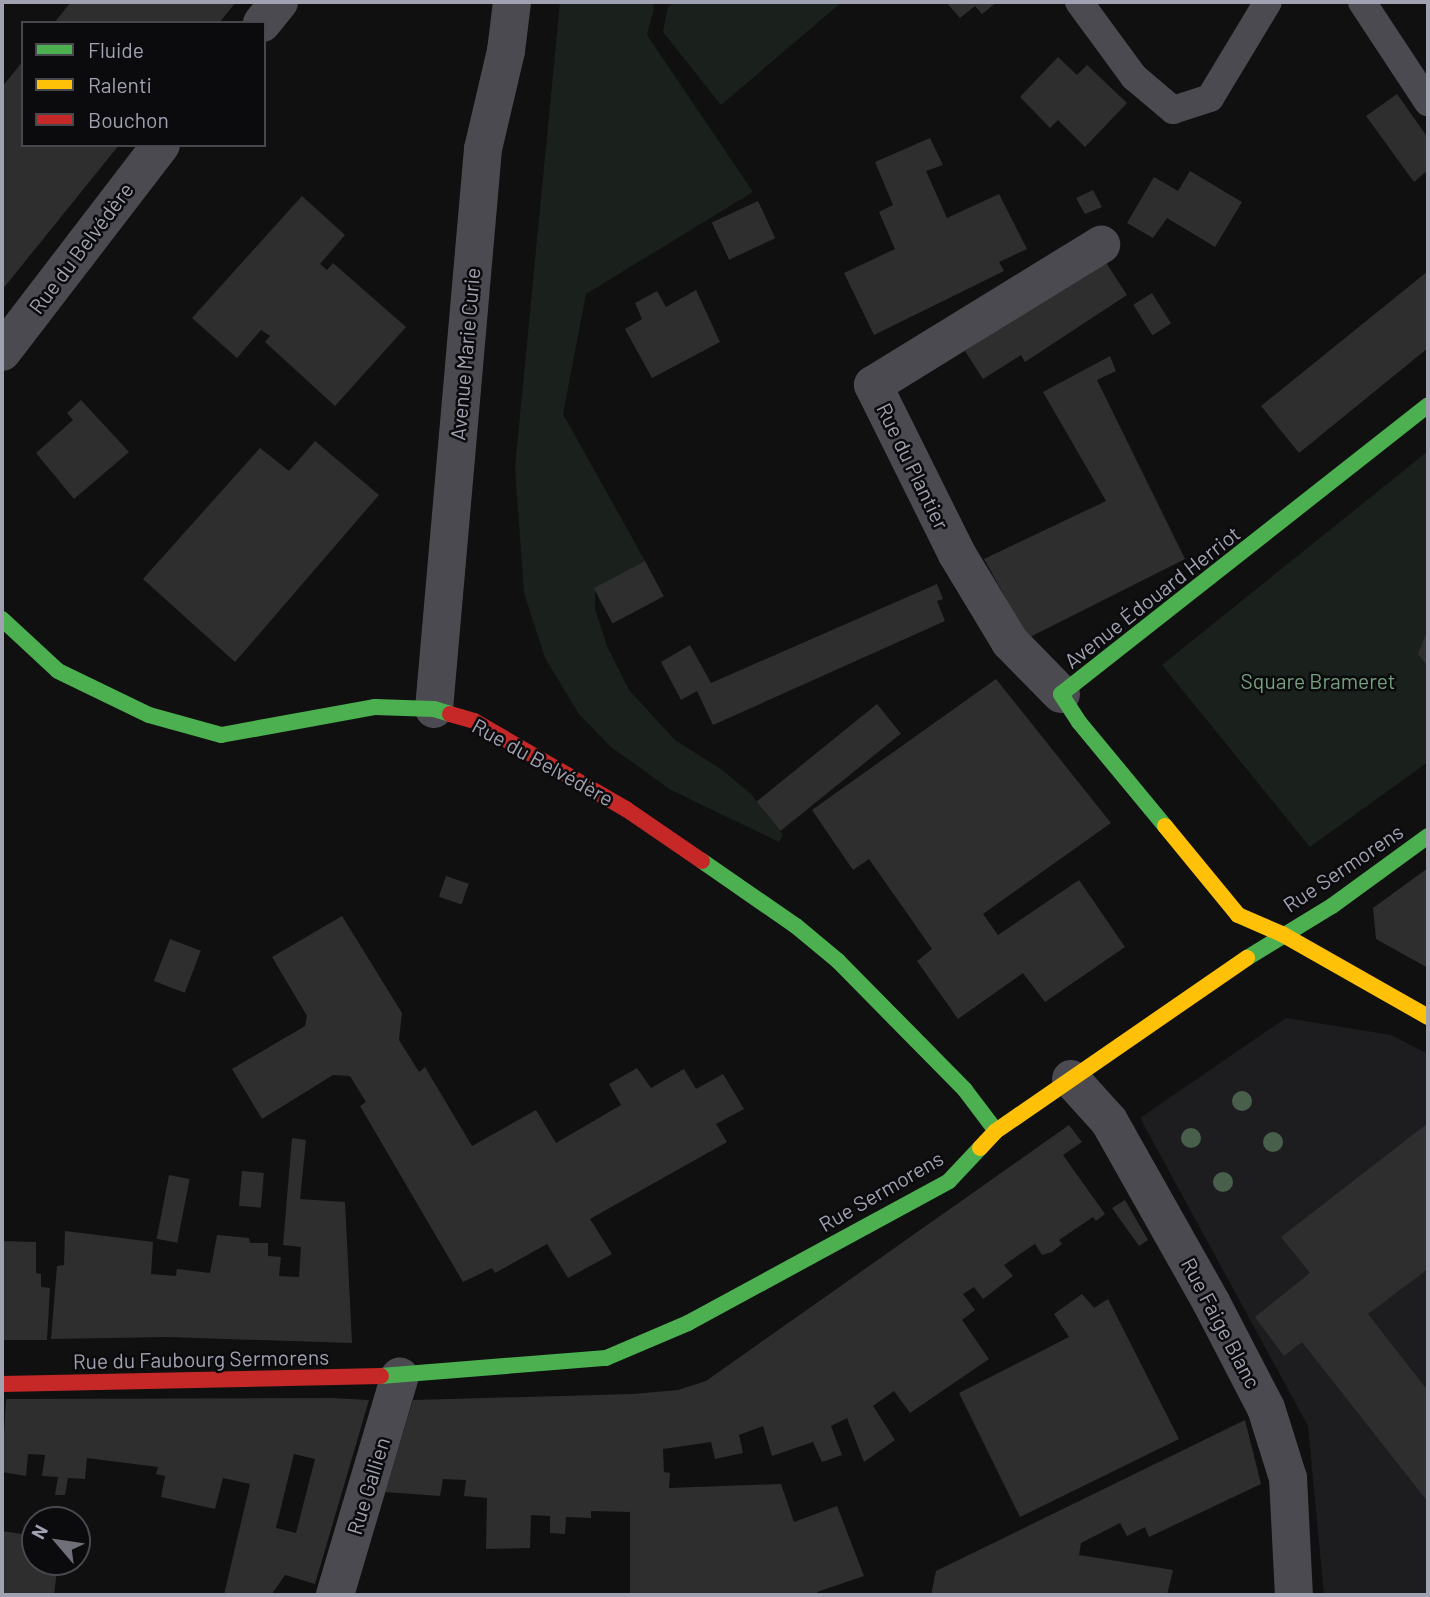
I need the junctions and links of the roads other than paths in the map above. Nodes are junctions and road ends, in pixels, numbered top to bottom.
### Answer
1 (279, 2) edge
2 (512, 2) edge
3 (1079, 2) edge
4 (1268, 2) edge
5 (1362, 2) edge
6 (264, 21) edge
7 (1428, 102) edge
8 (159, 147) edge
9 (1101, 245) dead end
10 (2, 352) edge
11 (1428, 405) edge
12 (2, 619) edge
13 (1061, 694) junction
14 (434, 709) junction
15 (1428, 836) edge
16 (1282, 934) junction
17 (1428, 1017) edge
18 (1071, 1079) junction
19 (996, 1131) junction
20 (400, 1376) junction
21 (2, 1384) edge
22 (335, 1595) edge
23 (1294, 1595) edge

1 - 6 street
2 - 14 street, Avenue Marie Curie
3 - 4 lane
5 - 7 lane
8 - 10 street, Rue du Belvédère
9 - 13 street, Rue du Plantier
11 - 13 street, Avenue Édouard Herriot
12 - 14 street, Rue du Belvédère
13 - 16 street, Avenue Édouard Herriot
14 - 19 street, Rue du Belvédère
15 - 16 street, Rue Sermorens
16 - 17 street, Avenue Édouard Herriot
16 - 18 street, Rue Sermorens
18 - 19 street, Rue Sermorens
18 - 23 street, Rue Faige Blanc
19 - 20 street, Rue Sermorens
20 - 21 street, Rue du Faubourg Sermorens
20 - 22 street, Rue Gallien

